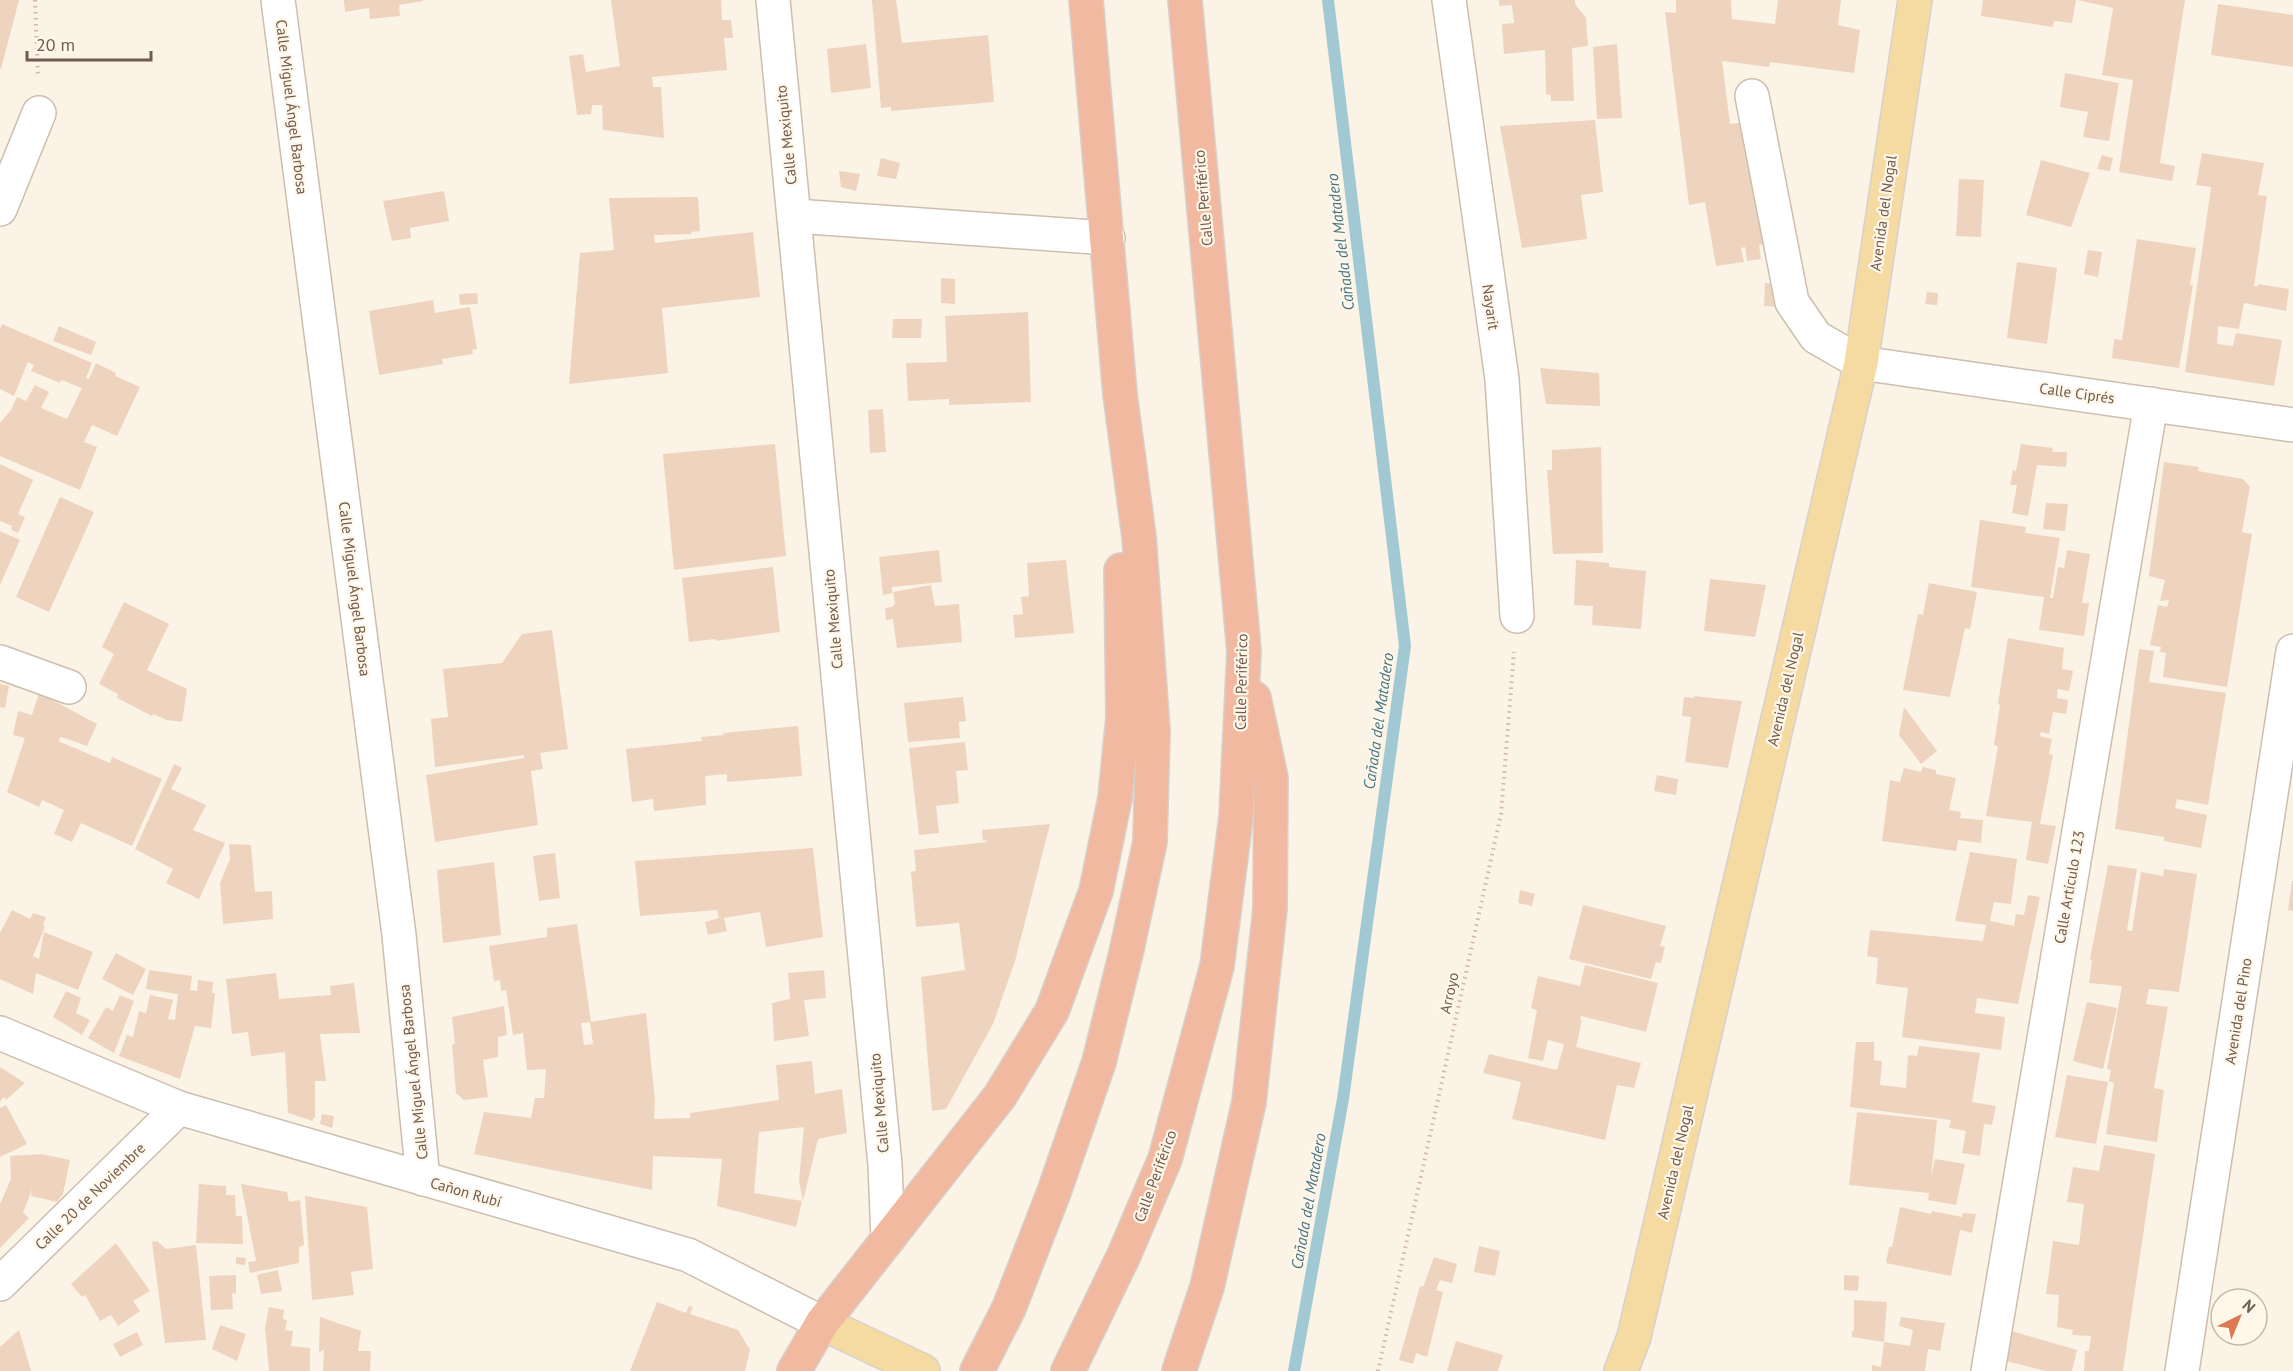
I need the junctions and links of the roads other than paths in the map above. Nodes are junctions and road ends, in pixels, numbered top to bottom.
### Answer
1 (278, 0) edge
2 (773, 0) edge
3 (1086, 0) edge
4 (1185, 0) edge
5 (1449, 0) edge
6 (1915, 0) edge
7 (1752, 96) dead end
8 (39, 113) road end
9 (0, 209) edge
10 (795, 216) junction
11 (1108, 238) junction
12 (1861, 363) junction
13 (1120, 394) junction
14 (2151, 404) junction
15 (2293, 425) edge
16 (1517, 616) road end
17 (1245, 651) junction
18 (2293, 651) edge
19 (0, 662) edge
20 (69, 687) dead end
21 (0, 1032) edge
22 (179, 1108) junction
23 (423, 1179) junction
24 (888, 1239) junction
25 (0, 1284) edge
26 (822, 1323) junction
27 (794, 1371) edge
28 (922, 1371) edge
29 (977, 1371) edge
30 (1068, 1371) edge
31 (1179, 1371) edge
32 (1621, 1371) edge
33 (1988, 1371) edge
34 (2182, 1371) edge

1 - 23 street, Calle Miguel Ángel Barbosa
2 - 10 street, Calle Mexiquito
3 - 11 highway
4 - 17 highway, Calle Periférico
5 - 16 street, Nayarit
6 - 12 main road, Avenida del Nogal
7 - 12 street
8 - 9 street
10 - 11 street
10 - 24 street, Calle Mexiquito
11 - 13 highway
12 - 14 street, Calle Ciprés
12 - 32 main road, Avenida del Nogal
13 - 24 highway
13 - 29 highway
14 - 15 street, Calle Ciprés
14 - 33 street, Calle Artículo 123
17 - 30 highway, Calle Periférico
17 - 31 highway
18 - 34 street, Avenida del Pino
19 - 20 street
21 - 22 street, Cañon Rubí
22 - 23 street, Cañon Rubí
22 - 25 street, Calle 20 de Noviembre
23 - 26 street, Cañon Rubí
24 - 26 highway
26 - 27 highway
26 - 28 main road, Cañon Rubí

